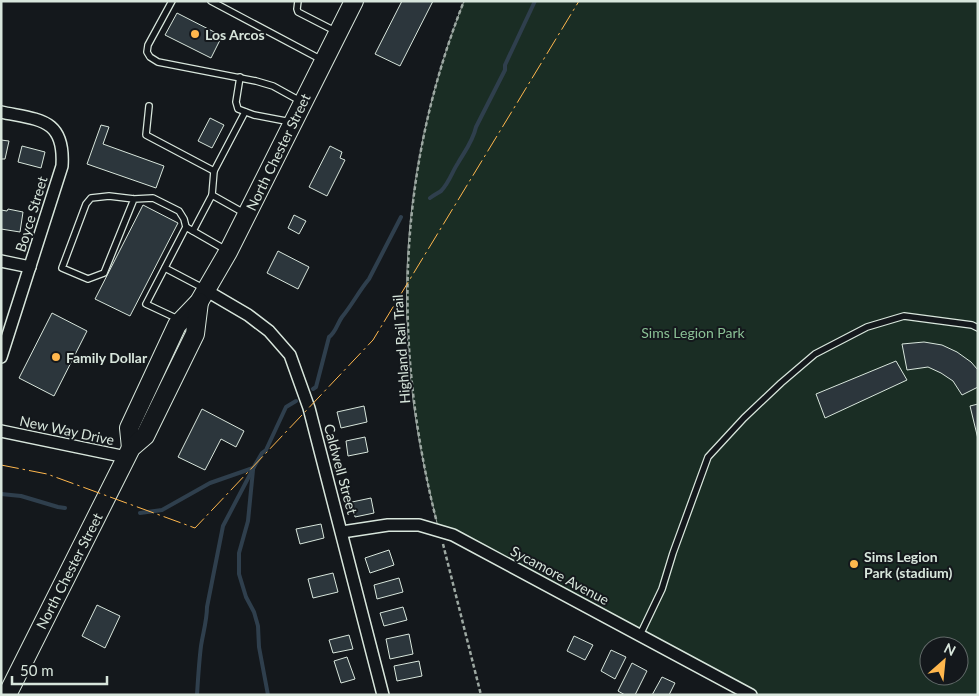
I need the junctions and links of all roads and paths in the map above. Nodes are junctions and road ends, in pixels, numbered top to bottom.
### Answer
1 (172, 1) edge
2 (211, 1) edge
3 (298, 1) edge
4 (354, 1) edge
5 (464, 1) edge
6 (338, 32) junction
7 (323, 62) junction
8 (240, 77) junction
9 (303, 102) junction
10 (149, 106) dead end
11 (1, 112) edge
12 (245, 112) junction
13 (293, 123) junction
14 (214, 171) junction
15 (212, 195) junction
16 (134, 199) junction
17 (247, 214) junction
18 (186, 227) junction
19 (193, 231) junction
20 (228, 252) junction
21 (1, 261) edge
22 (30, 267) junction
23 (165, 268) junction
24 (203, 296) junction
25 (182, 321) junction
26 (978, 328) edge
27 (1, 357) edge
28 (1, 431) edge
29 (129, 453) junction
30 (439, 531) junction
31 (342, 532) junction
32 (640, 635) junction
33 (7, 695) edge
34 (383, 695) edge
35 (481, 695) edge
36 (751, 695) edge

1 - 8 lane
2 - 7 lane
3 - 6 lane
4 - 6 main road, North Chester Street
5 - 30 path, Highland Rail Trail
6 - 7 main road, North Chester Street
7 - 9 main road, North Chester Street
8 - 9 lane
8 - 12 lane
9 - 13 main road, North Chester Street
10 - 14 lane
11 - 22 street, Boyce Street
12 - 13 lane
12 - 14 lane
13 - 17 main road, North Chester Street
14 - 15 lane
15 - 17 lane
15 - 19 lane
16 - 16 lane
16 - 18 lane
17 - 20 main road, North Chester Street
18 - 19 lane
18 - 23 lane
19 - 20 lane
20 - 24 main road, North Chester Street
21 - 22 street
22 - 27 street, Boyce Street
23 - 24 lane
23 - 25 lane
24 - 25 main road, North Chester Street
24 - 29 main road, North Chester Street
24 - 31 street, Caldwell Street
25 - 29 main road, North Chester Street
26 - 32 lane
28 - 29 street, New Way Drive
29 - 33 main road, North Chester Street
30 - 31 street, Sycamore Avenue
30 - 32 street, Sycamore Avenue
30 - 35 path, Highland Rail Trail
31 - 34 street, Caldwell Street
32 - 36 street, Sycamore Avenue

